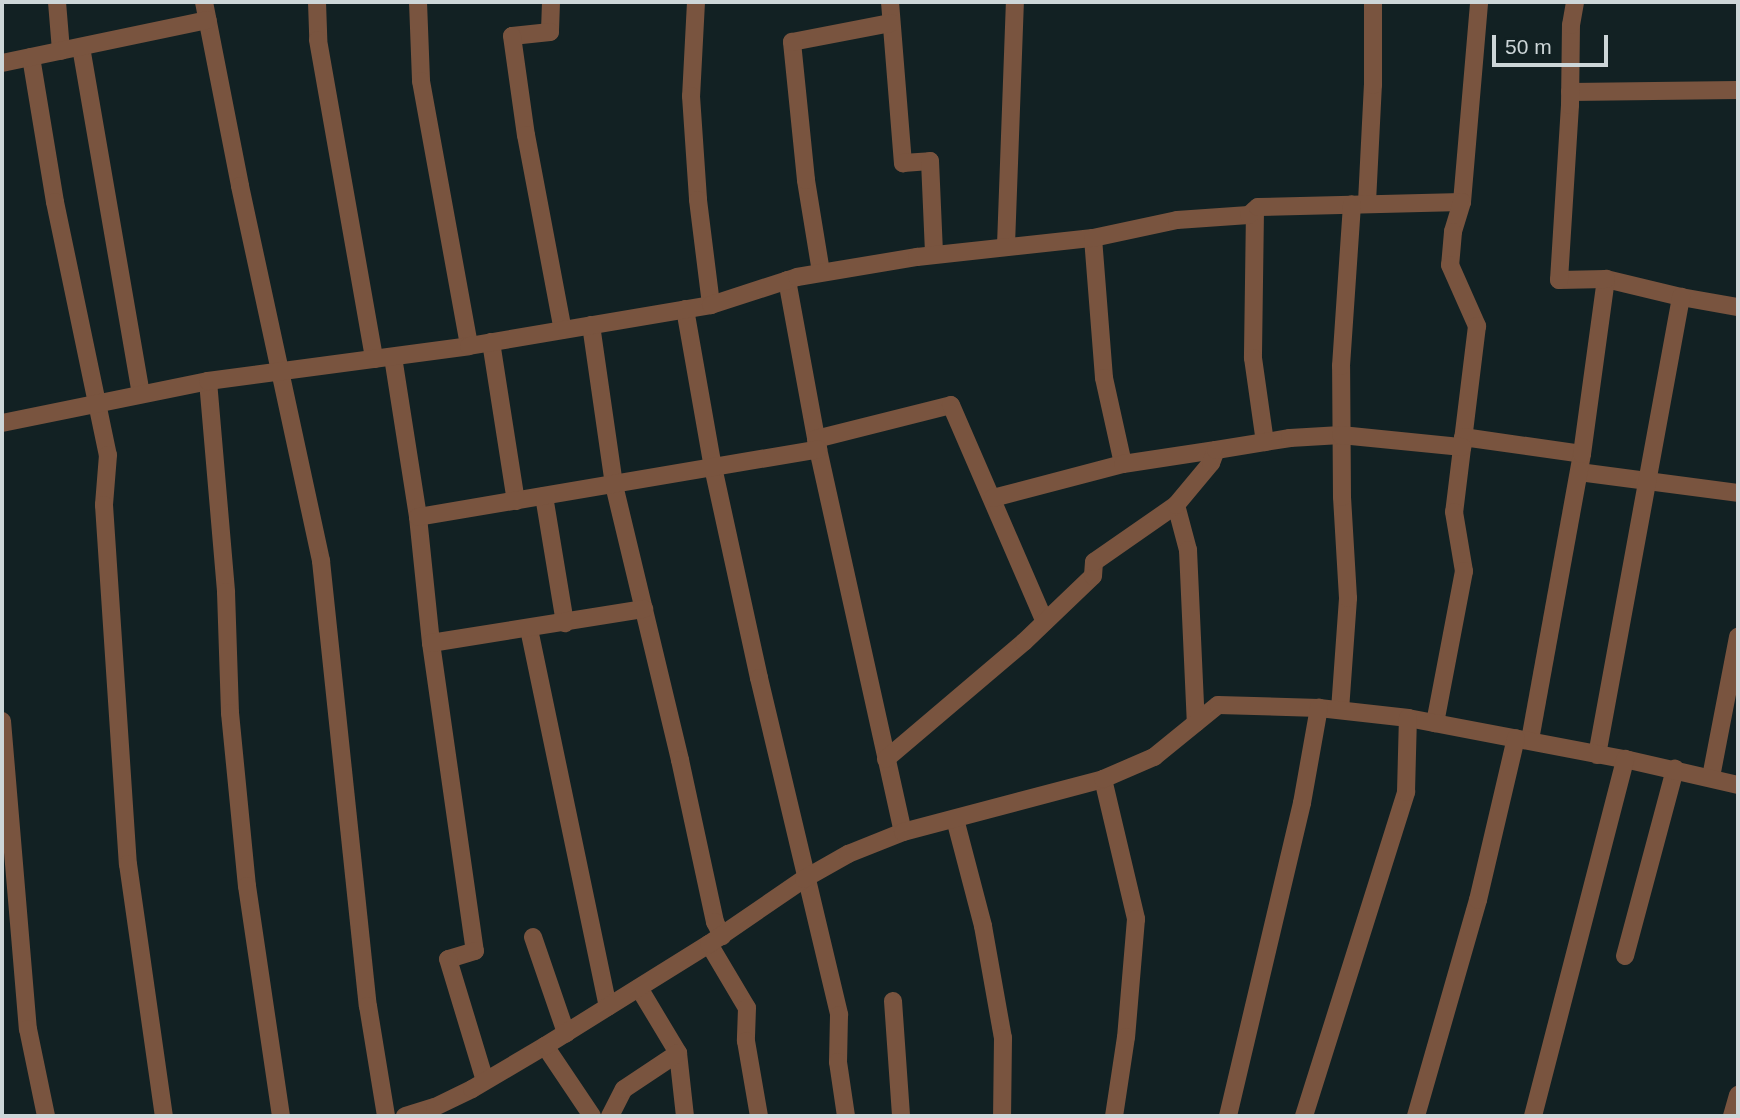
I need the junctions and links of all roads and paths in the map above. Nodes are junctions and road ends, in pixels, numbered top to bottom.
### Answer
1 (57, 2) edge
2 (317, 2) edge
3 (418, 2) edge
4 (551, 2) edge
5 (696, 2) edge
6 (890, 2) edge
7 (1015, 2) edge
8 (1374, 2) edge
9 (1479, 2) edge
10 (1575, 2) edge
11 (206, 11) edge
12 (891, 23) junction
13 (81, 47) junction
14 (61, 51) junction
15 (31, 57) junction
16 (2, 63) edge
17 (1738, 90) edge
18 (1570, 92) junction
19 (1462, 202) junction
20 (1359, 203) junction
21 (1255, 210) junction
22 (1093, 238) junction
23 (1006, 245) junction
24 (934, 254) junction
25 (821, 272) junction
26 (1606, 279) junction
27 (787, 280) junction
28 (1681, 297) junction
29 (711, 305) junction
30 (1738, 306) edge
31 (685, 309) junction
32 (592, 326) junction
33 (563, 330) junction
34 (491, 342) junction
35 (469, 346) junction
36 (393, 357) junction
37 (374, 359) junction
38 (282, 373) junction
39 (208, 381) junction
40 (141, 394) junction
41 (98, 403) junction
42 (2, 423) edge
43 (1341, 435) junction
44 (1265, 442) junction
45 (1463, 442) junction
46 (817, 444) junction
47 (1216, 450) junction
48 (1581, 463) junction
49 (1123, 464) junction
50 (713, 467) junction
51 (1650, 481) junction
52 (614, 485) junction
53 (1738, 493) edge
54 (544, 496) junction
55 (993, 498) junction
56 (516, 501) junction
57 (1177, 505) junction
58 (418, 517) junction
59 (644, 609) junction
60 (1045, 622) junction
61 (565, 623) junction
62 (529, 629) junction
63 (1738, 637) edge
64 (431, 643) junction
65 (1319, 708) junction
66 (1340, 710) junction
67 (1408, 718) junction
68 (2, 721) edge
69 (1196, 723) junction
70 (1435, 723) junction
71 (1523, 739) junction
72 (1597, 755) junction
73 (886, 759) junction
74 (1625, 759) junction
75 (1675, 769) junction
76 (1711, 777) junction
77 (1103, 779) junction
78 (1738, 785) edge
79 (955, 819) junction
80 (903, 832) junction
81 (804, 879) junction
82 (533, 937) dead end
83 (716, 940) junction
84 (1625, 956) dead end
85 (639, 988) junction
86 (893, 1001) dead end
87 (608, 1007) junction
88 (566, 1033) junction
89 (545, 1046) junction
90 (678, 1053) junction
91 (485, 1081) junction
92 (1738, 1096) edge
93 (451, 1109) edge
94 (46, 1116) edge
95 (164, 1116) edge
96 (281, 1116) edge
97 (386, 1116) edge
98 (405, 1116) edge
99 (592, 1116) edge
100 (610, 1116) edge
101 (685, 1116) edge
102 (759, 1116) edge
103 (846, 1116) edge
104 (901, 1116) edge
105 (1002, 1116) edge
106 (1114, 1116) edge
107 (1228, 1116) edge
108 (1304, 1116) edge
109 (1416, 1116) edge
110 (1533, 1116) edge
111 (1732, 1116) edge

1 - 14 street
2 - 37 street
3 - 35 street
4 - 33 street
5 - 29 street
6 - 12 street
7 - 23 street
8 - 20 street
9 - 19 street
10 - 18 street
11 - 13 street
11 - 38 street
12 - 24 street
12 - 25 street
13 - 14 street
13 - 40 street
14 - 15 street
15 - 16 street
15 - 41 street
17 - 18 street
18 - 26 street
19 - 20 street
19 - 45 street
20 - 21 street
20 - 43 street
21 - 22 street
21 - 44 street
22 - 23 street
22 - 49 street
23 - 24 street
24 - 25 street
25 - 27 street
26 - 28 street
26 - 48 street
27 - 29 street
27 - 46 street
28 - 30 street
28 - 51 street
29 - 31 street
31 - 32 street
31 - 50 street
32 - 33 street
32 - 52 street
33 - 34 street
34 - 35 street
34 - 56 street
35 - 36 street
36 - 37 street
36 - 58 street
37 - 38 street
38 - 39 street
38 - 97 street
39 - 40 street
39 - 96 street
40 - 41 street
41 - 42 street
41 - 95 street
43 - 44 street
43 - 45 street
43 - 66 street
44 - 47 street
45 - 48 street
45 - 70 street
46 - 50 street
46 - 55 street
46 - 73 street
47 - 49 street
47 - 57 street
48 - 51 street
48 - 71 street
49 - 55 street
50 - 52 street
50 - 81 street
51 - 53 street
51 - 72 street
52 - 54 street
52 - 59 street
54 - 56 street
54 - 61 street
55 - 60 street
56 - 58 street
57 - 60 street
57 - 69 street
58 - 64 street
59 - 61 street
59 - 83 street
60 - 73 street
61 - 62 street
62 - 64 street
62 - 87 street
63 - 76 street
64 - 91 street
65 - 66 street
65 - 69 street
65 - 107 street
66 - 67 street
67 - 70 street
67 - 108 street
68 - 94 street
69 - 77 street
70 - 71 street
71 - 72 street
71 - 109 street
72 - 74 street
73 - 80 street
74 - 75 street
74 - 110 street
75 - 76 street
75 - 84 street
76 - 78 street
77 - 79 street
77 - 106 street
79 - 80 street
79 - 105 street
80 - 81 street
81 - 83 street
81 - 103 street
82 - 88 street
83 - 85 street
83 - 102 street
85 - 87 street
85 - 90 street
86 - 104 street
87 - 88 street
88 - 89 street
89 - 91 street
89 - 99 street
90 - 100 street
90 - 101 street
91 - 93 street
92 - 111 street
93 - 98 street

